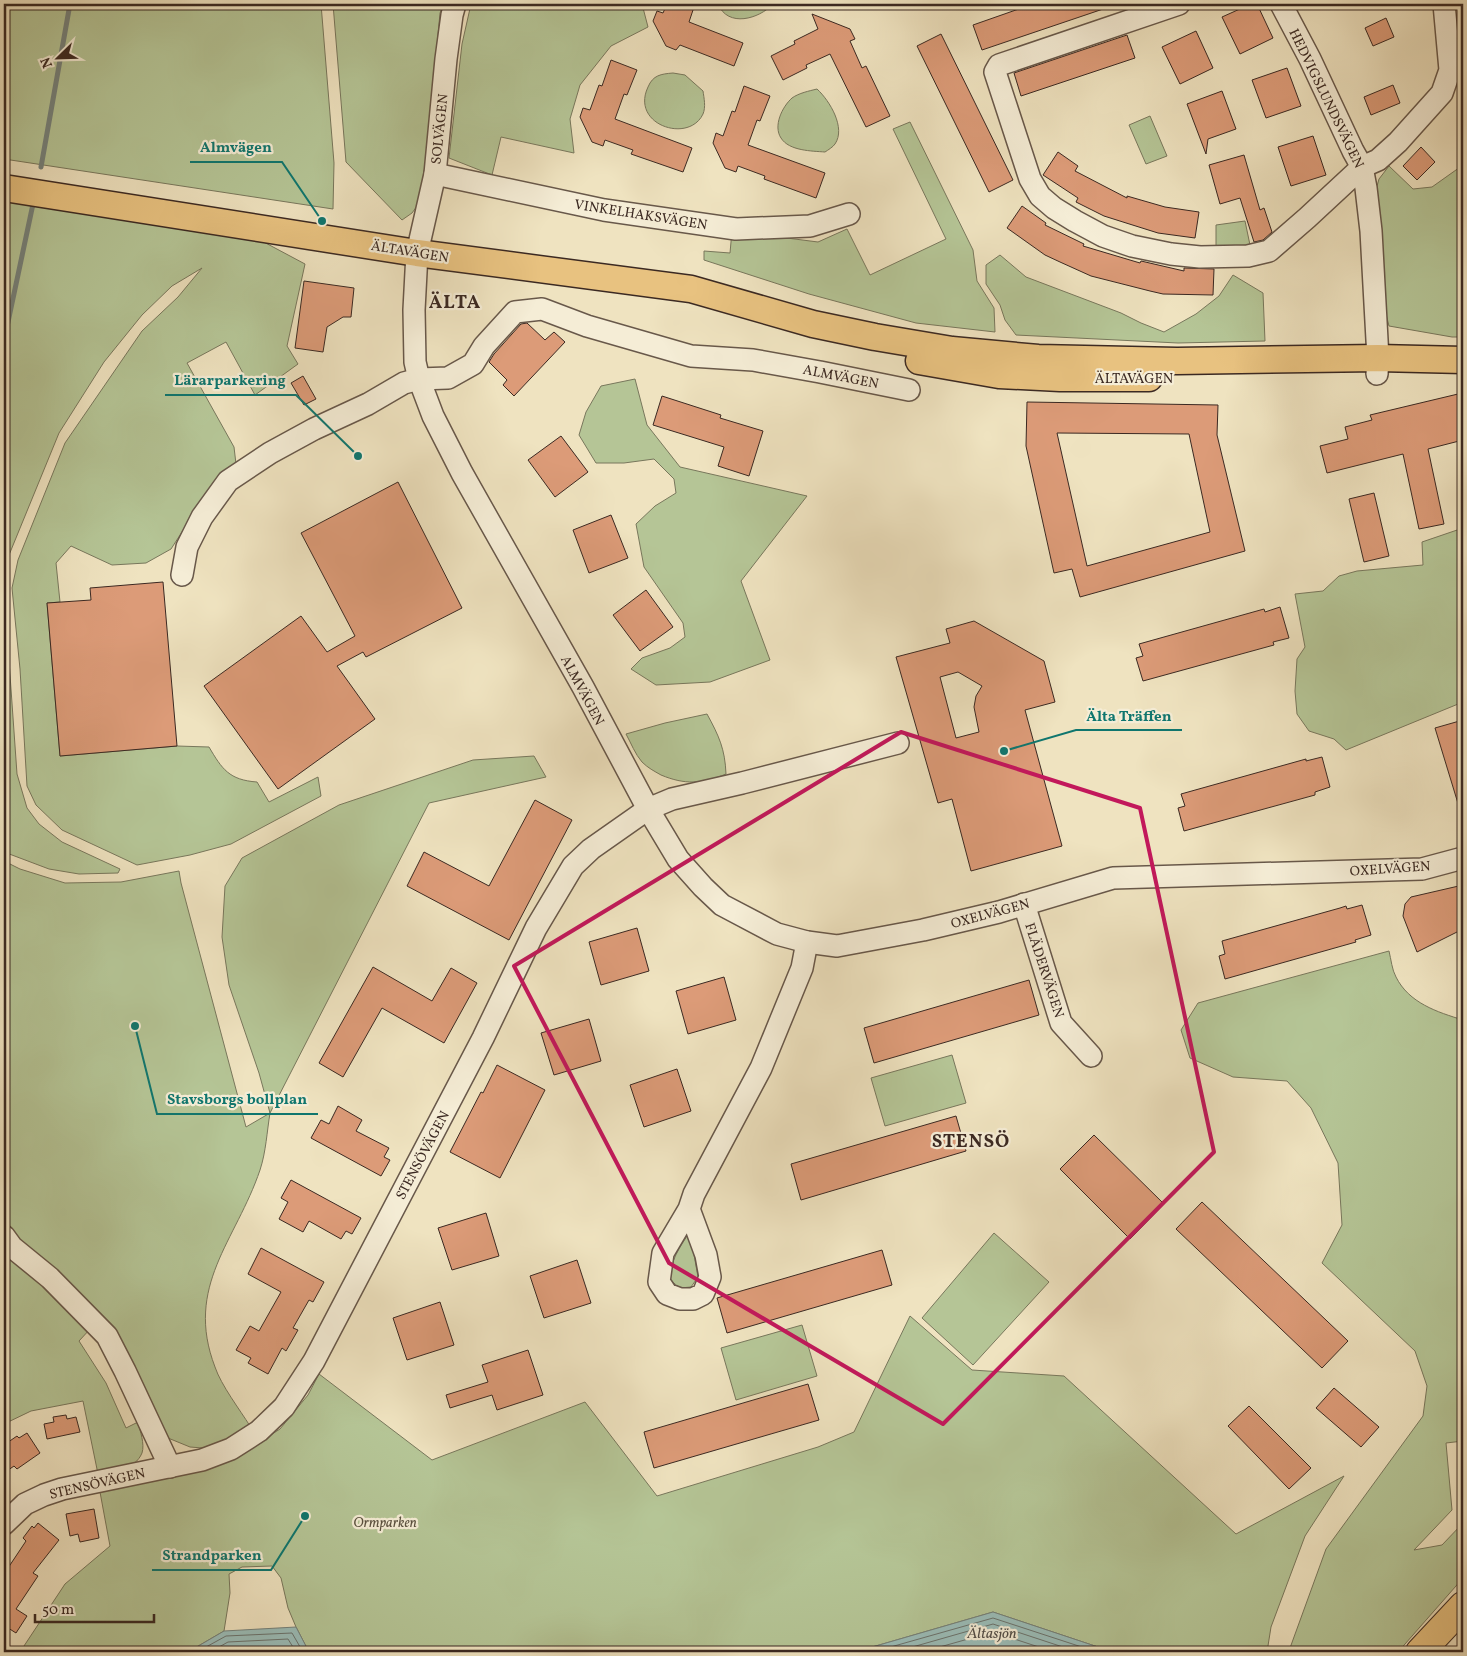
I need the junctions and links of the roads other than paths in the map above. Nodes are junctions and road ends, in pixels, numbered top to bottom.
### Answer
1 (455, 4) edge
2 (1179, 4) edge
3 (1281, 4) edge
4 (1444, 4) edge
5 (1362, 167) junction
6 (435, 174) junction
7 (4, 188) edge
8 (849, 214) dead end
9 (417, 253) junction
10 (1463, 360) edge
11 (1377, 366) junction
12 (1463, 372) edge
13 (419, 379) junction
14 (909, 390) dead end
15 (182, 575) dead end
16 (898, 742) dead end
17 (648, 809) junction
18 (1463, 858) edge
19 (1024, 904) junction
20 (807, 942) junction
21 (1090, 1056) dead end
22 (690, 1209) dead end
23 (4, 1236) edge
24 (170, 1467) junction
25 (4, 1524) edge
26 (1463, 1606) edge
27 (1420, 1652) edge

1 - 6 street, SOLVÄGEN
2 - 5 street
3 - 5 street, HEDVIGSLUNDSVÄGEN
4 - 5 street
5 - 11 street, HEDVIGSLUNDSVÄGEN
6 - 8 street, VINKELHAKSVÄGEN
6 - 9 street, SOLVÄGEN
7 - 9 main road, ÄLTAVÄGEN
9 - 11 main road, ÄLTAVÄGEN
9 - 13 street, ALMVÄGEN
10 - 11 main road, ÄLTAVÄGEN
11 - 12 main road, ÄLTAVÄGEN
13 - 14 street, ALMVÄGEN
13 - 15 street
13 - 17 street, ALMVÄGEN
16 - 17 street, STENSÖVÄGEN
17 - 20 street, ALMVÄGEN
17 - 24 street, STENSÖVÄGEN
18 - 19 street, OXELVÄGEN
19 - 20 street, OXELVÄGEN
19 - 21 street, FLÄDERVÄGEN
20 - 22 street
23 - 24 street
24 - 25 street, STENSÖVÄGEN
26 - 27 highway

